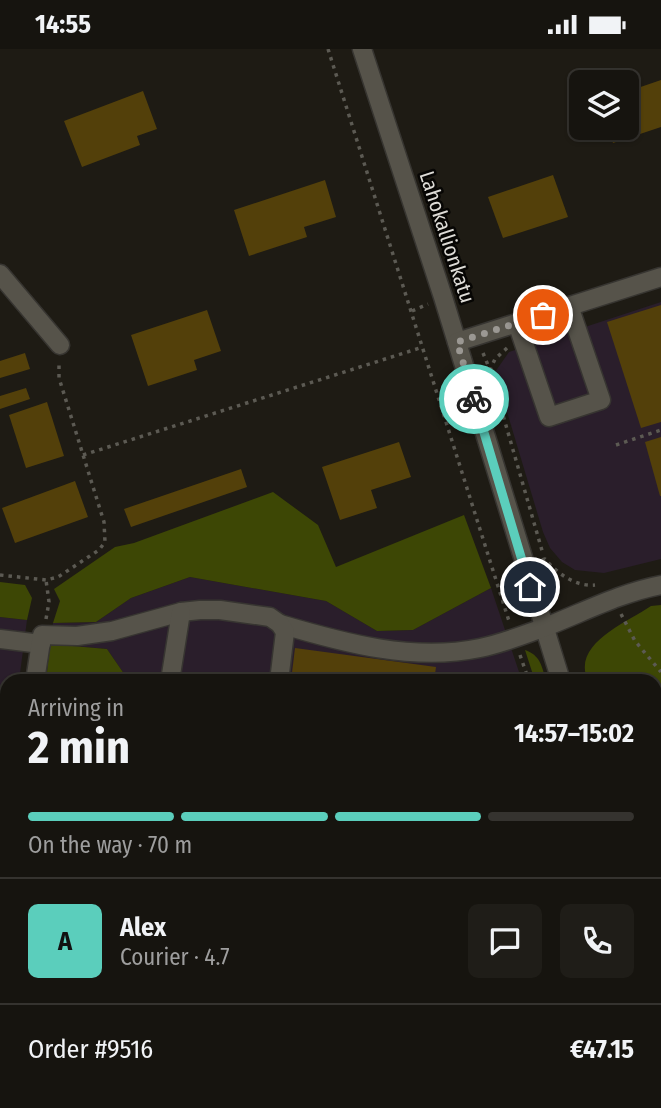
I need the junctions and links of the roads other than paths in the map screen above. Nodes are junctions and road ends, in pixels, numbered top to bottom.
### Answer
1 (362, 49) edge
2 (0, 274) edge
3 (661, 277) edge
4 (569, 306) junction
5 (517, 323) junction
6 (457, 342) junction
7 (60, 345) road end
8 (661, 585) edge
9 (181, 613) junction
10 (280, 624) junction
11 (543, 628) junction
12 (0, 639) edge
13 (41, 640) junction
14 (37, 674) edge
15 (171, 674) edge
16 (280, 674) edge
17 (559, 674) edge

1 - 6 street, Lahokallionkatu
2 - 7 street
3 - 4 street
4 - 5 street
4 - 5 street
5 - 6 street
6 - 11 street, Lahokallionkatu
8 - 11 street
9 - 10 street
9 - 13 street
9 - 15 street
10 - 11 street
10 - 16 street
11 - 17 street, Lahokallionkatu
12 - 13 street
13 - 14 street

